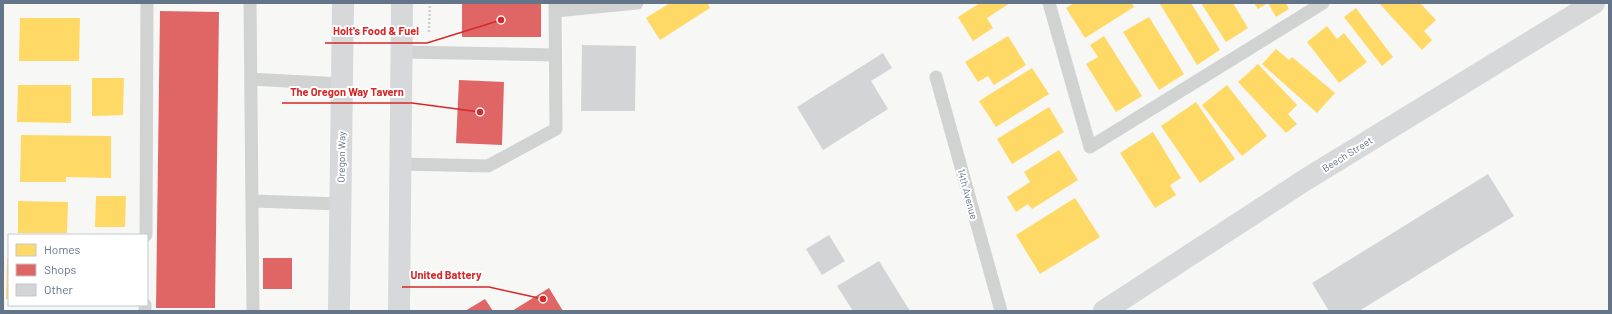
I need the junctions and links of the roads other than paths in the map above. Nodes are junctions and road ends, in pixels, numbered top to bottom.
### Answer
1 (147, 3) edge
2 (250, 3) edge
3 (343, 3) edge
4 (402, 3) edge
5 (637, 3) edge
6 (1049, 3) edge
7 (1323, 3) edge
8 (1594, 3) edge
9 (555, 7) edge
10 (401, 52) junction
11 (555, 55) junction
12 (936, 77) dead end
13 (251, 79) junction
14 (342, 84) junction
15 (400, 164) junction
16 (252, 201) junction
17 (341, 204) junction
18 (146, 234) edge
19 (253, 311) edge
20 (339, 311) edge
21 (399, 311) edge
22 (1001, 311) edge
23 (1104, 311) edge

1 - 18 lane
2 - 13 lane
3 - 14 main road, Oregon Way
4 - 10 main road
5 - 9 lane
6 - 7 lane
8 - 23 main road, Beech Street
9 - 11 lane
10 - 11 lane
10 - 15 main road
11 - 15 lane
12 - 22 lane, 14th Avenue
13 - 14 lane
13 - 16 lane
14 - 17 main road, Oregon Way
15 - 21 main road
16 - 17 lane
16 - 19 lane
17 - 20 main road, Oregon Way

